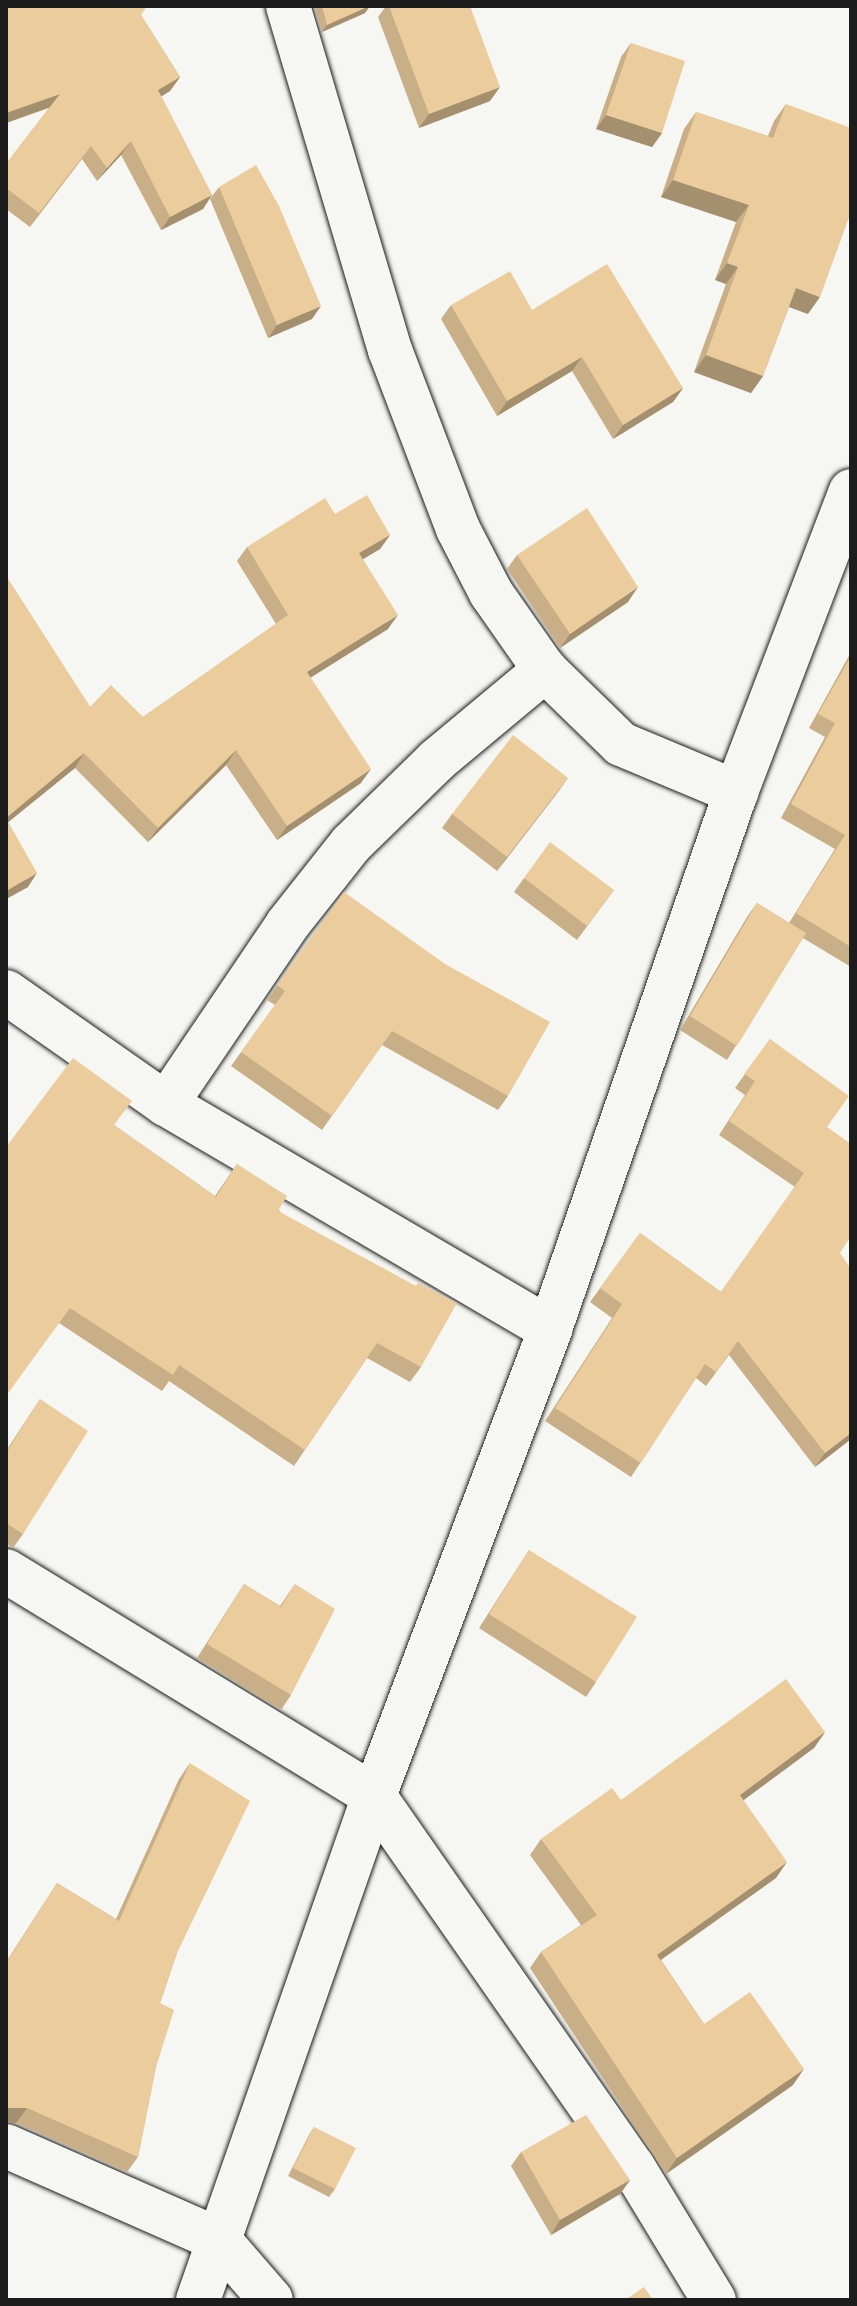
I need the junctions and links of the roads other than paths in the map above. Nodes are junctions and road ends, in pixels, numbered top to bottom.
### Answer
1 (288, 6) edge
2 (851, 491) edge
3 (545, 670) junction
4 (736, 792) junction
5 (6, 992) edge
6 (166, 1104) junction
7 (550, 1329) junction
8 (6, 1571) edge
9 (374, 1796) junction
10 (6, 2146) edge
11 (219, 2240) junction
12 (198, 2300) edge
13 (271, 2300) edge
14 (714, 2300) edge

1 - 3 street
2 - 4 street
3 - 4 street
3 - 6 street
4 - 7 street
5 - 6 street
6 - 7 street
7 - 9 street
8 - 9 street
9 - 11 street
9 - 14 street
10 - 11 street
11 - 12 street
11 - 13 street

